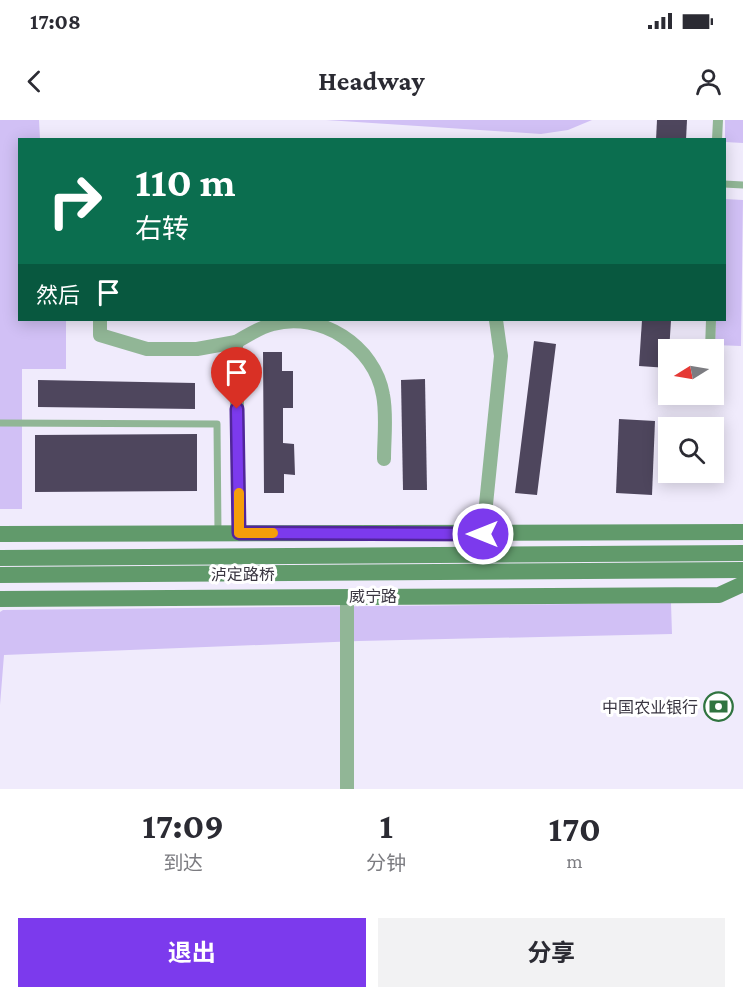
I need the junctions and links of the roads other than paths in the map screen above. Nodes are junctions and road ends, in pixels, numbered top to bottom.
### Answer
1 (718, 120) edge
2 (717, 138) edge
3 (726, 184) edge
4 (743, 185) edge
5 (100, 321) edge
6 (496, 321) edge
7 (711, 321) edge
8 (710, 339) edge
9 (236, 342) junction
10 (0, 423) edge
11 (384, 459) dead end
12 (743, 532) edge
13 (218, 533) junction
14 (239, 533) junction
15 (0, 534) edge
16 (483, 534) junction
17 (743, 554) edge
18 (0, 558) edge
19 (743, 570) edge
20 (0, 575) edge
21 (743, 584) edge
22 (347, 597) junction
23 (0, 599) edge
24 (347, 789) edge

1 - 2 street
3 - 4 lane
5 - 9 street
6 - 16 street
7 - 8 street
9 - 11 street
9 - 14 street
10 - 13 lane
12 - 16 main road
13 - 14 main road
13 - 15 main road
14 - 16 main road
17 - 18 main road, 泸定路桥
19 - 20 main road, 泸定路桥
21 - 22 main road, 威宁路
22 - 23 main road, 威宁路
22 - 24 street

